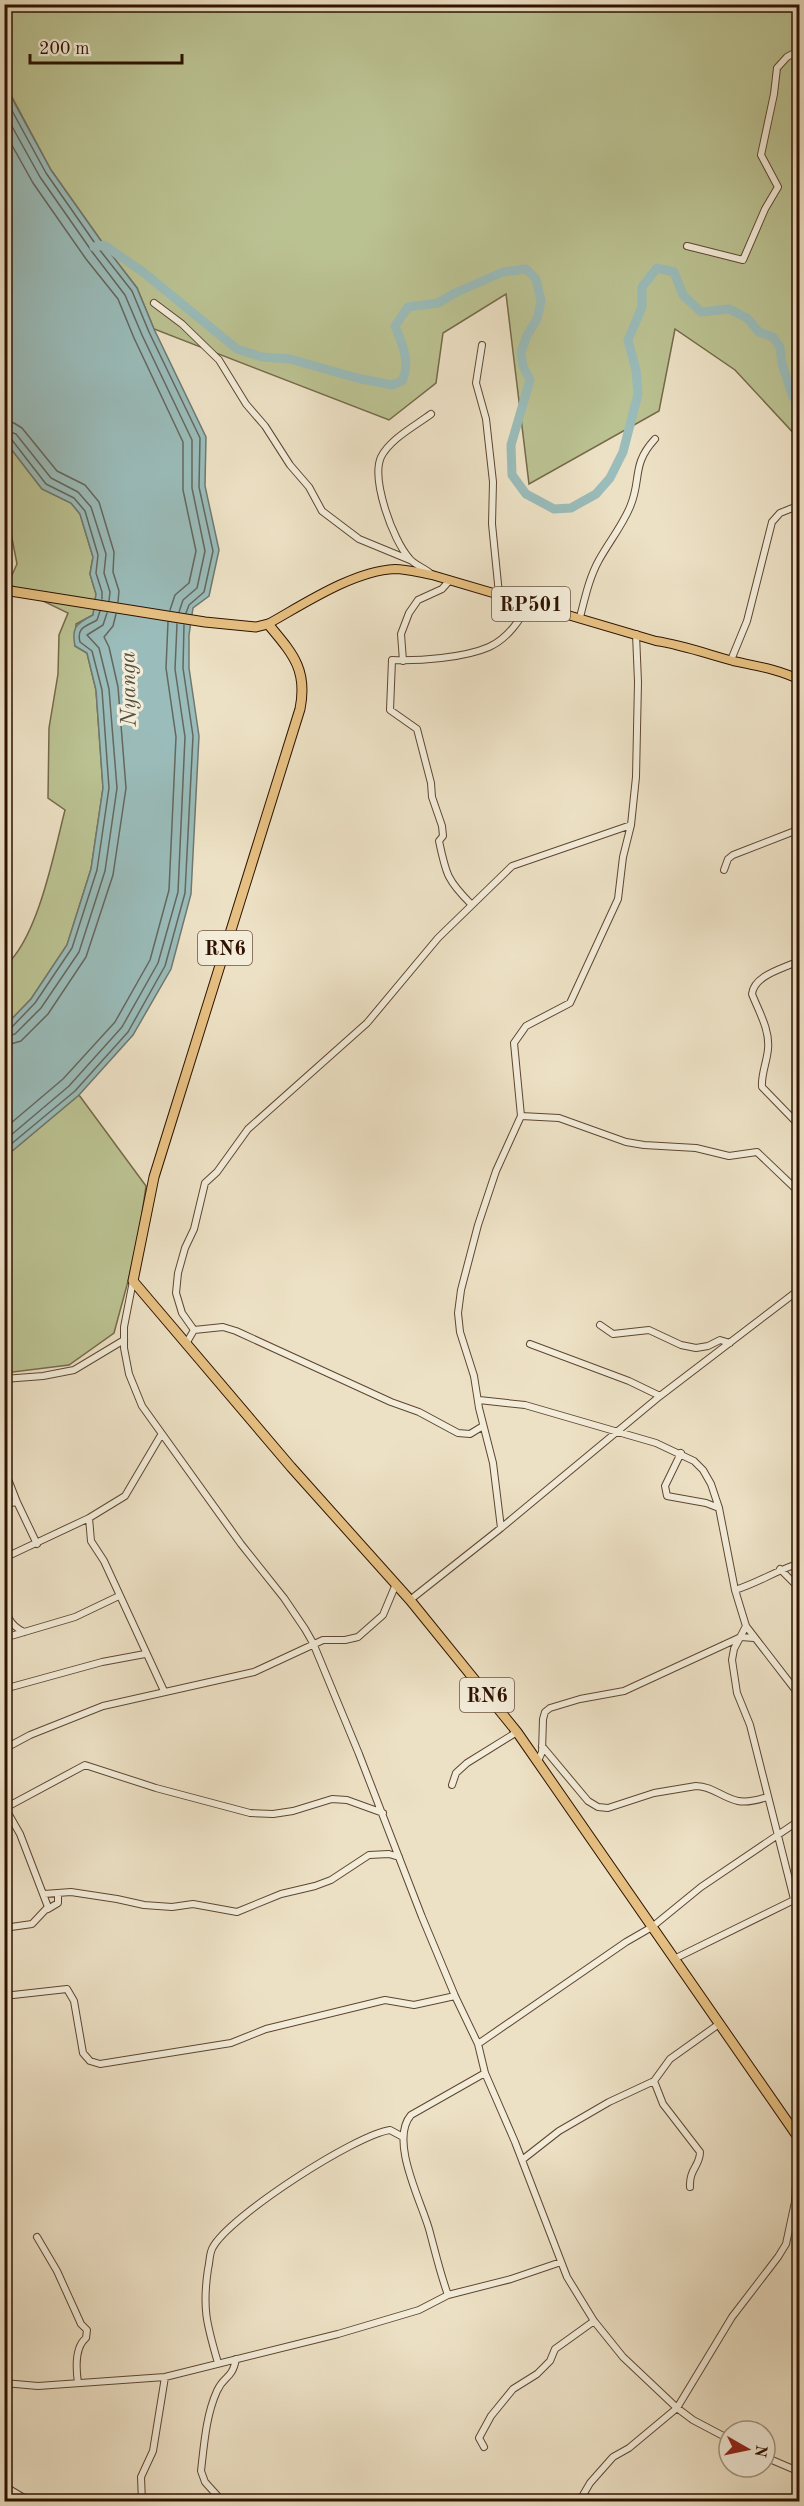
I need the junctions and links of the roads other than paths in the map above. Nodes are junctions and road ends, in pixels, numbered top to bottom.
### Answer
1 (800, 50) edge
2 (687, 246) dead end
3 (154, 303) dead end
4 (482, 345) dead end
5 (430, 414) dead end
6 (655, 439) dead end
7 (800, 505) edge
8 (410, 561) junction
9 (432, 575) junction
10 (450, 580) junction
11 (4, 590) edge
12 (499, 594) junction
13 (528, 603) junction
14 (580, 617) junction
15 (268, 624) junction
16 (636, 634) junction
17 (731, 660) junction
18 (403, 661) junction
19 (800, 680) edge
20 (631, 825) junction
21 (800, 829) edge
22 (724, 870) dead end
23 (471, 903) junction
24 (792, 964) dead end
25 (521, 1116) junction
26 (800, 1129) edge
27 (800, 1193) edge
28 (133, 1281) junction
29 (800, 1289) edge
30 (600, 1325) dead end
31 (194, 1330) junction
32 (124, 1340) junction
33 (187, 1342) junction
34 (730, 1343) junction
35 (530, 1344) dead end
36 (4, 1379) edge
37 (660, 1396) junction
38 (479, 1400) junction
39 (483, 1426) junction
40 (617, 1432) junction
41 (161, 1435) junction
42 (681, 1453) junction
43 (4, 1468) edge
44 (17, 1502) junction
45 (4, 1504) edge
46 (719, 1508) junction
47 (89, 1518) junction
48 (501, 1528) junction
49 (37, 1544) junction
50 (6, 1557) edge
51 (800, 1563) edge
52 (780, 1569) junction
53 (800, 1582) edge
54 (396, 1584) junction
55 (735, 1590) junction
56 (4, 1594) edge
57 (119, 1596) junction
58 (4, 1599) edge
59 (410, 1600) junction
60 (747, 1626) junction
61 (24, 1632) junction
62 (741, 1637) junction
63 (4, 1638) edge
64 (754, 1638) junction
65 (313, 1643) junction
66 (728, 1644) junction
67 (145, 1654) junction
68 (732, 1660) junction
69 (4, 1689) edge
70 (164, 1691) junction
71 (800, 1696) edge
72 (517, 1732) junction
73 (542, 1746) junction
74 (4, 1749) edge
75 (538, 1761) junction
76 (452, 1785) dead end
77 (767, 1797) junction
78 (5, 1809) edge
79 (383, 1813) junction
80 (800, 1820) edge
81 (778, 1834) junction
82 (399, 1857) junction
83 (44, 1894) junction
84 (58, 1894) junction
85 (797, 1898) edge
86 (47, 1910) junction
87 (652, 1927) junction
88 (4, 1928) edge
89 (674, 1959) junction
90 (4, 1996) edge
91 (455, 1996) junction
92 (719, 2024) junction
93 (478, 2044) junction
94 (485, 2073) junction
95 (654, 2081) junction
96 (404, 2125) junction
97 (390, 2130) junction
98 (404, 2137) junction
99 (799, 2138) edge
100 (522, 2160) junction
101 (690, 2187) dead end
102 (37, 2237) dead end
103 (561, 2262) junction
104 (448, 2295) junction
105 (594, 2321) junction
106 (236, 2359) junction
107 (218, 2363) junction
108 (165, 2377) junction
109 (4, 2383) edge
110 (78, 2383) junction
111 (677, 2408) junction
112 (717, 2433) edge
113 (484, 2447) dead end
114 (777, 2462) edge
115 (800, 2472) edge
116 (4, 2486) edge
117 (31, 2502) edge
118 (142, 2502) edge
119 (223, 2502) edge
120 (579, 2502) edge

1 - 2 street
3 - 8 street
4 - 12 street
5 - 8 street
6 - 14 street
7 - 17 street
8 - 9 street
9 - 10 main road, RP501
9 - 15 main road, RP501
10 - 12 main road, RP501
10 - 18 street
11 - 15 highway
12 - 13 main road, RP501
13 - 14 main road, RP501
13 - 18 street
14 - 16 main road, RP501
15 - 28 highway, RN6
16 - 17 main road, RP501
16 - 20 street
17 - 19 main road, RP501
18 - 23 street
20 - 23 street
20 - 25 street
21 - 22 street
23 - 31 street
24 - 26 street
25 - 27 street
25 - 38 street
28 - 32 street
28 - 33 highway, RN6
29 - 34 street
30 - 34 street
31 - 33 street
31 - 39 street
32 - 36 street
32 - 41 street
33 - 54 highway, RN6
34 - 37 street
35 - 37 street
37 - 40 street
38 - 39 street
38 - 40 street
39 - 48 street
40 - 42 street
40 - 48 street
41 - 47 street
41 - 65 street
42 - 46 street
42 - 46 street
43 - 44 street
44 - 45 street
44 - 49 street
46 - 55 street
47 - 49 street
47 - 57 street
48 - 59 street
49 - 50 street
50 - 56 street
51 - 52 street
52 - 53 street
52 - 55 street
54 - 59 highway, RN6
54 - 65 street
55 - 60 street
57 - 61 street
57 - 67 street
58 - 61 street
59 - 72 highway, RN6
60 - 62 street
60 - 64 street
61 - 63 street
62 - 64 street
62 - 66 street
62 - 68 street
64 - 71 street
65 - 70 street
65 - 79 street
66 - 68 street
66 - 73 street
67 - 69 street
67 - 70 street
68 - 77 street
70 - 74 street
72 - 75 highway, RN6
72 - 76 street
73 - 75 street
73 - 77 street
75 - 87 highway, RN6
77 - 81 street
78 - 79 street
78 - 83 street
79 - 82 street
80 - 81 street
81 - 85 street
81 - 87 street
82 - 84 street
82 - 91 street
83 - 84 street
83 - 86 street
84 - 86 street
85 - 89 street
86 - 88 street
87 - 89 highway, RN6
87 - 93 street
89 - 92 highway, RN6
90 - 91 street
91 - 93 street
92 - 95 street
92 - 99 highway, RN6
93 - 94 street
94 - 96 street
94 - 100 street
95 - 100 street
95 - 101 street
96 - 97 street
96 - 98 street
97 - 98 street
97 - 107 street
98 - 104 street
99 - 111 street
100 - 103 street
102 - 110 street
103 - 104 street
103 - 105 street
104 - 106 street
105 - 111 street
105 - 113 street
106 - 107 street
106 - 119 street
107 - 108 street
108 - 110 street
108 - 118 street
109 - 110 street
111 - 112 street
111 - 120 street
114 - 115 street
116 - 117 street

